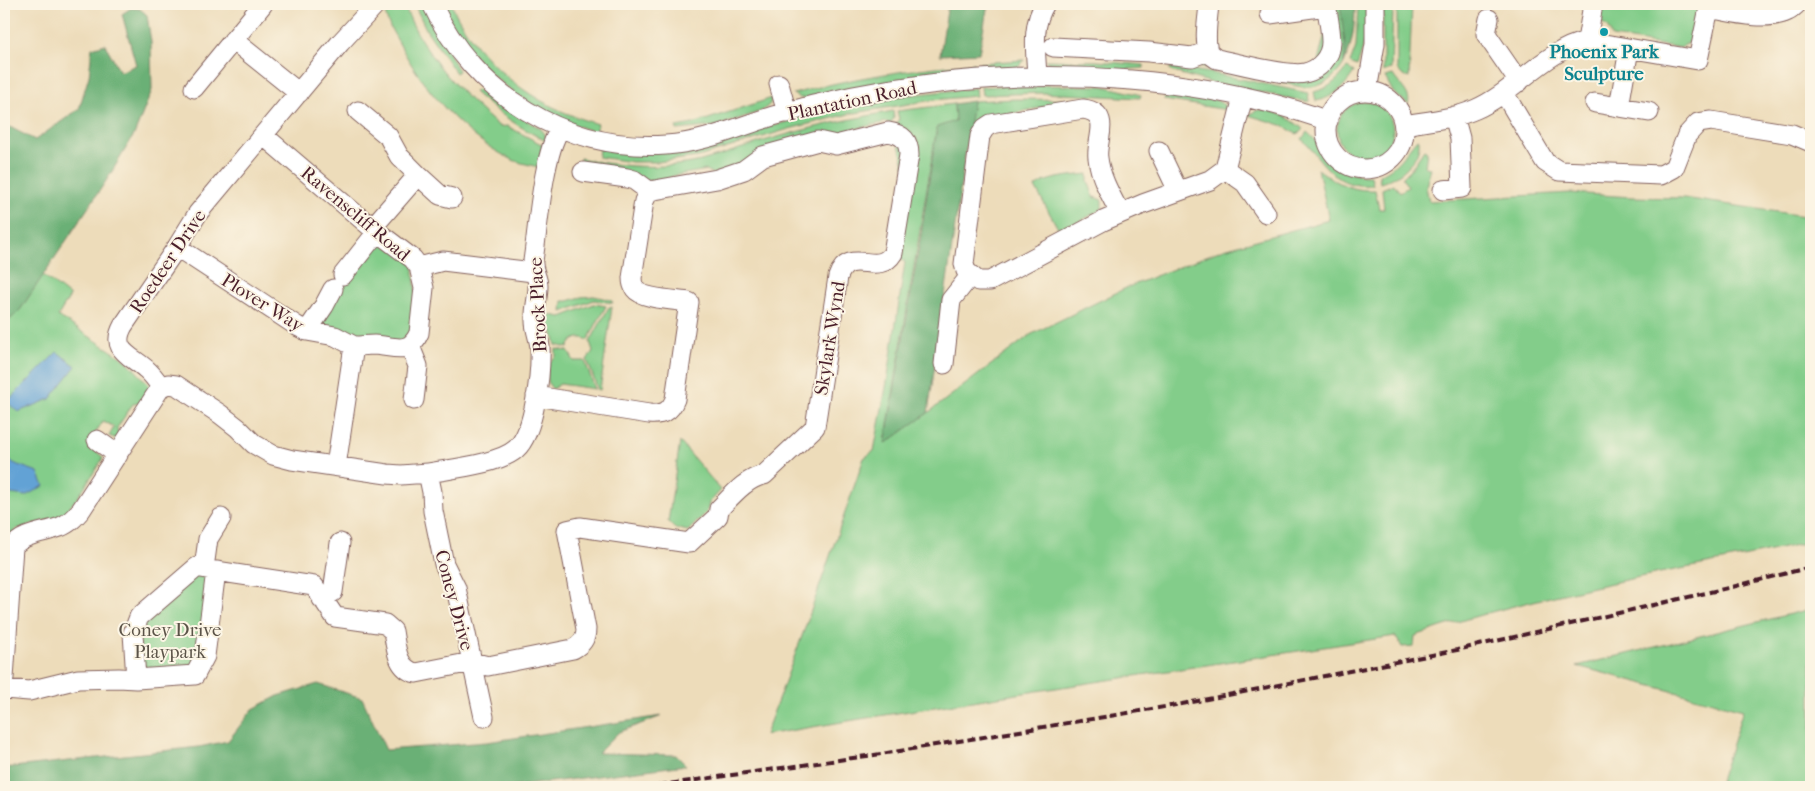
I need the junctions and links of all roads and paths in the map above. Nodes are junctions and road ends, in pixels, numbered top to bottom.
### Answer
1 (263, 4) edge
2 (376, 4) edge
3 (432, 4) edge
4 (1045, 4) edge
5 (1209, 4) edge
6 (1375, 4) edge
7 (1593, 4) edge
8 (1797, 4) edge
9 (1326, 5) edge
10 (1709, 6) edge
11 (1270, 14) dead end
12 (1489, 19) dead end
13 (233, 40) junction
14 (1587, 41) junction
15 (1053, 47) dead end
16 (1630, 49) junction
17 (1208, 51) junction
18 (1037, 77) junction
19 (779, 84) dead end
20 (1511, 87) junction
21 (194, 88) dead end
22 (1367, 91) junction
23 (299, 93) junction
24 (1243, 97) junction
25 (1595, 103) dead end
26 (1619, 107) junction
27 (358, 111) dead end
28 (1648, 112) dead end
29 (787, 113) junction
30 (1454, 116) junction
31 (1328, 121) junction
32 (1404, 125) junction
33 (560, 129) junction
34 (264, 136) junction
35 (1811, 142) edge
36 (1159, 152) dead end
37 (1225, 169) junction
38 (583, 172) dead end
39 (418, 175) junction
40 (1443, 190) dead end
41 (649, 191) junction
42 (1178, 191) junction
43 (452, 198) dead end
44 (1120, 213) junction
45 (1266, 213) dead end
46 (375, 230) junction
47 (177, 247) junction
48 (419, 267) junction
49 (533, 272) junction
50 (970, 276) junction
51 (307, 332) junction
52 (354, 346) junction
53 (410, 346) junction
54 (944, 364) dead end
55 (161, 387) junction
56 (536, 396) junction
57 (414, 400) dead end
58 (97, 440) dead end
59 (118, 455) junction
60 (336, 466) junction
61 (428, 473) junction
62 (221, 518) dead end
63 (10, 540) edge
64 (340, 543) dead end
65 (210, 570) junction
66 (322, 599) junction
67 (472, 662) junction
68 (4, 678) edge
69 (136, 679) junction
70 (4, 689) edge
71 (484, 717) dead end

1 - 13 street
2 - 23 street
3 - 33 street, Plantation Road
4 - 18 street
5 - 17 street
6 - 22 street
7 - 14 street
8 - 10 street
9 - 11 street
9 - 17 street
10 - 16 street
12 - 20 street
13 - 21 street
13 - 23 street
14 - 16 street
14 - 20 street
15 - 17 street
16 - 26 street
18 - 24 street, Plantation Road
18 - 29 street, Plantation Road
19 - 29 street
20 - 30 street
20 - 35 street
22 - 31 street
22 - 32 street
23 - 34 street
24 - 31 street, Plantation Road
24 - 37 street
25 - 26 street
26 - 28 street
27 - 39 street
29 - 33 street, Plantation Road
30 - 32 street
30 - 40 street
31 - 32 street
33 - 49 street, Brock Place
34 - 46 street, Ravenscliff Road
34 - 47 street, Roedeer Drive
36 - 42 street
37 - 42 street
37 - 45 street
38 - 41 street
39 - 43 street
39 - 46 street
41 - 56 street
41 - 67 street, Skylark Wynd
42 - 44 street
44 - 50 street
44 - 50 street
46 - 48 street, Ravenscliff Road
46 - 51 street
47 - 51 street, Plover Way
47 - 55 street, Roedeer Drive
48 - 49 street
48 - 53 street, Ravenscliff Road
49 - 56 street, Brock Place
50 - 54 street
51 - 52 street, Plover Way
52 - 53 street
52 - 60 street
53 - 57 street
55 - 59 street
55 - 60 street
56 - 61 street, Brock Place
58 - 59 street
59 - 63 street
60 - 61 street
61 - 67 street, Coney Drive
62 - 65 street
63 - 68 street
64 - 66 street
65 - 66 street, Coney Drive
65 - 69 street
65 - 69 street
66 - 67 street, Coney Drive
67 - 71 street
69 - 70 street

